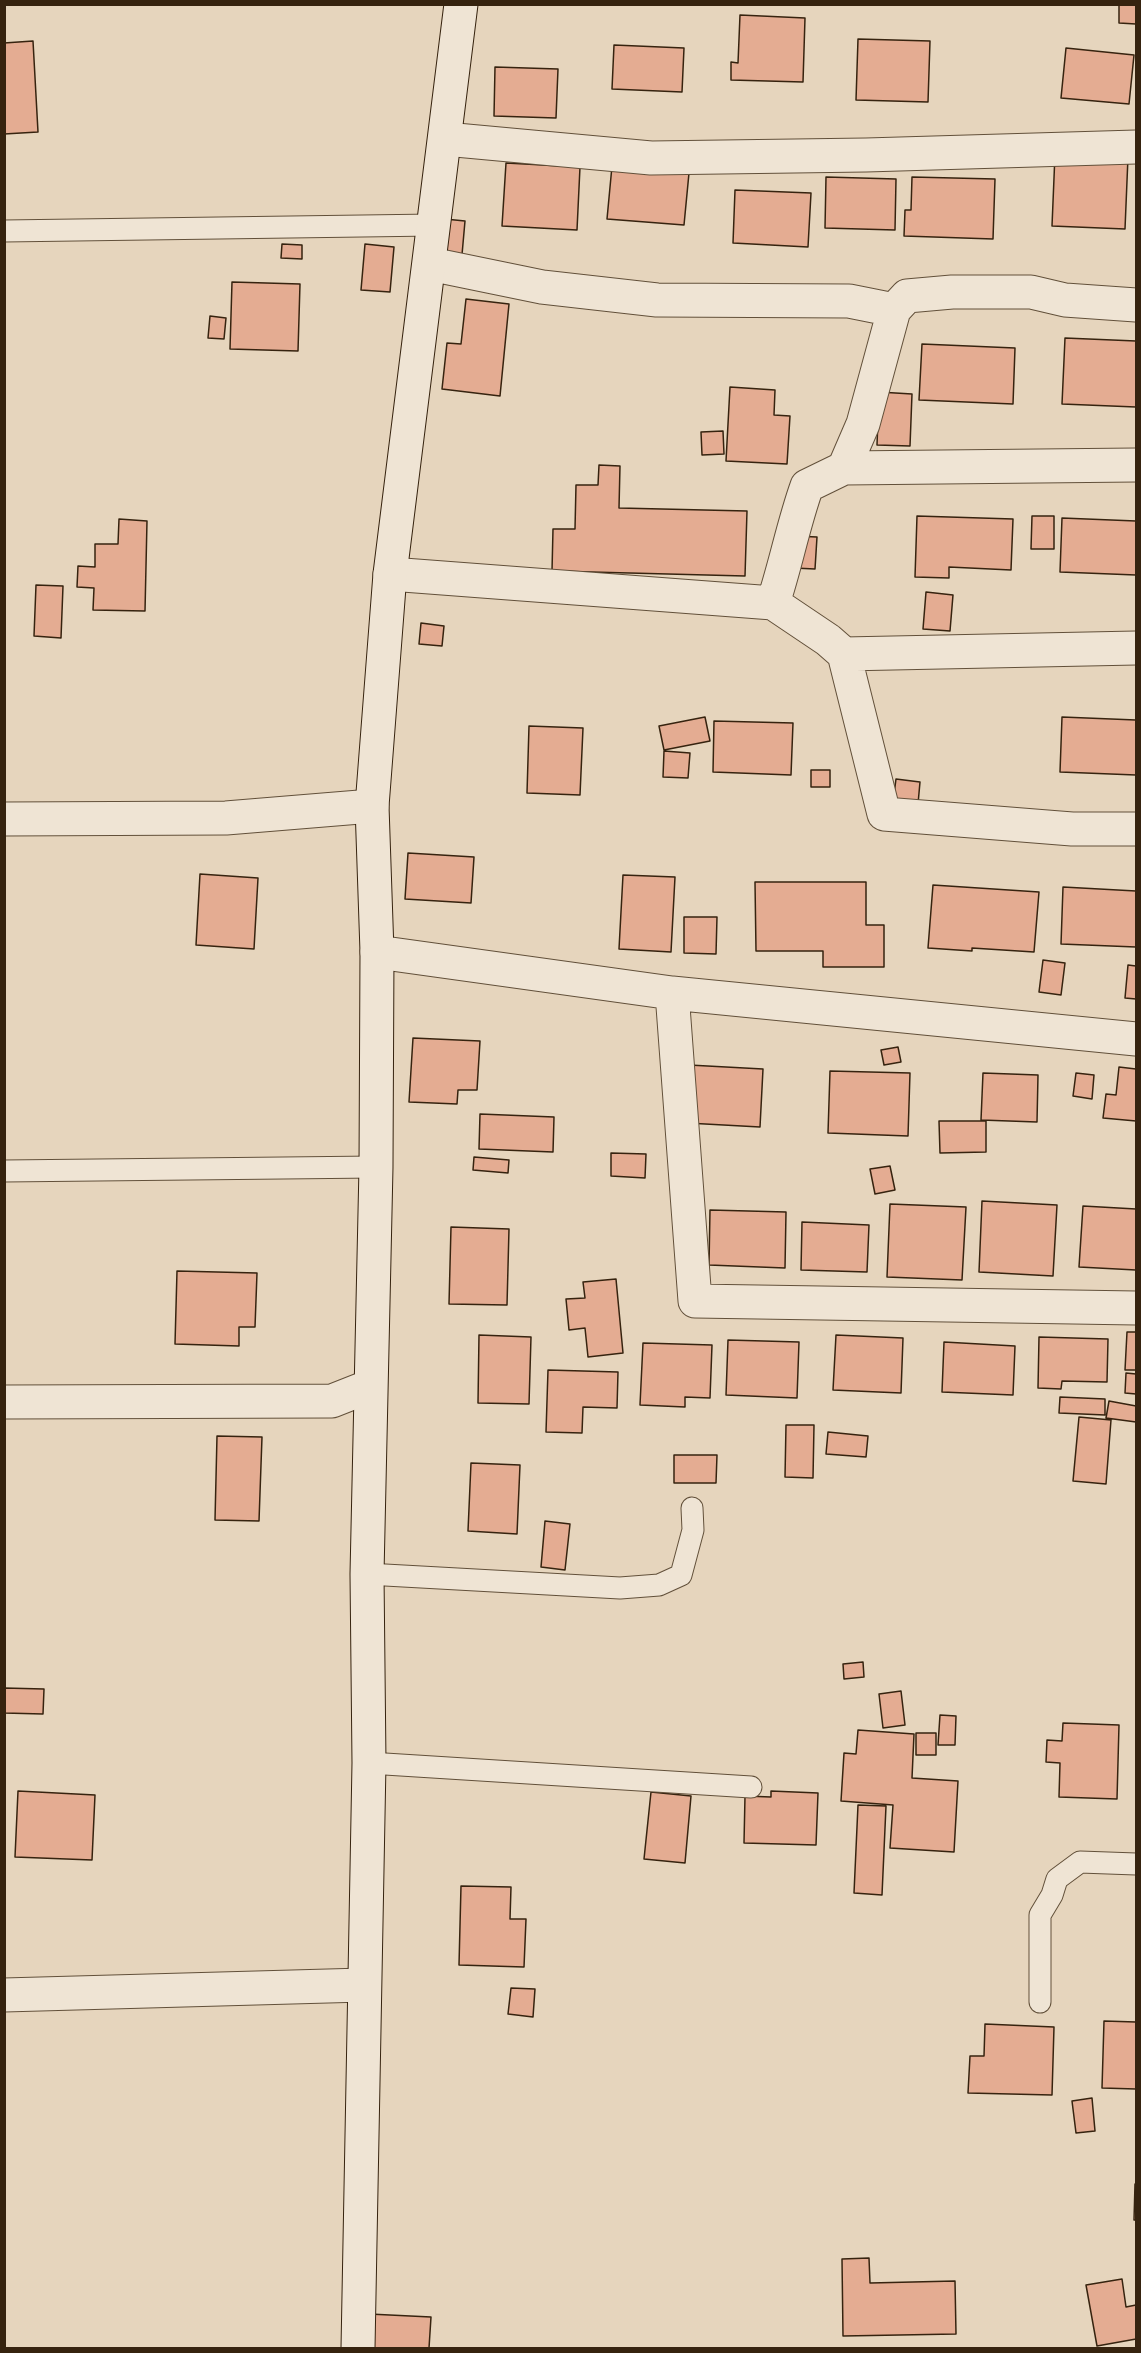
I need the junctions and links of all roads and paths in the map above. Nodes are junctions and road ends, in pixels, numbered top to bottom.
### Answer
1 (461, 4) edge
2 (445, 139) junction
3 (1137, 147) edge
4 (434, 225) junction
5 (4, 231) edge
6 (430, 264) junction
7 (1137, 305) edge
8 (894, 310) junction
9 (1137, 465) edge
10 (844, 468) junction
11 (390, 574) junction
12 (773, 603) junction
13 (1137, 648) edge
14 (844, 654) junction
15 (372, 806) junction
16 (4, 819) edge
17 (1137, 830) edge
18 (376, 952) junction
19 (672, 993) junction
20 (1137, 1039) edge
21 (376, 1167) junction
22 (4, 1171) edge
23 (1137, 1308) edge
24 (370, 1386) junction
25 (4, 1402) edge
26 (692, 1508) dead end
27 (367, 1574) junction
28 (369, 1763) junction
29 (751, 1787) dead end
30 (1137, 1864) edge
31 (364, 1984) junction
32 (4, 1995) edge
33 (1040, 2002) dead end
34 (358, 2349) edge

1 - 2 street
2 - 3 street
2 - 4 street
4 - 5 lane
4 - 6 street
6 - 8 street
6 - 11 street
7 - 8 street
8 - 10 street
9 - 10 street
10 - 12 street
11 - 12 street
11 - 15 street
12 - 14 street
13 - 14 street
14 - 17 street
15 - 16 street
15 - 18 street
18 - 19 street
18 - 21 street
19 - 20 street
19 - 23 street
21 - 22 lane
21 - 24 street
24 - 25 street
24 - 27 street
26 - 27 lane
27 - 28 street
28 - 29 lane
28 - 31 street
30 - 33 lane
31 - 32 street
31 - 34 street

